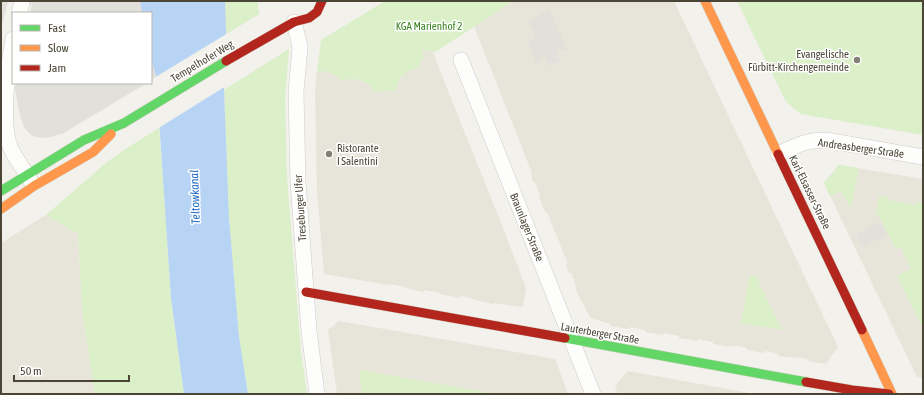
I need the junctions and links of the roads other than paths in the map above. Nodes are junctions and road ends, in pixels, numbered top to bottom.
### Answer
1 (322, 1) edge
2 (705, 1) edge
3 (297, 17) junction
4 (12, 46) edge
5 (461, 60) dead end
6 (124, 123) junction
7 (778, 154) junction
8 (923, 157) edge
9 (31, 180) junction
10 (1, 191) edge
11 (1, 209) edge
12 (306, 292) junction
13 (572, 340) junction
14 (318, 394) edge
15 (593, 394) edge
16 (891, 394) edge

1 - 3 street, Tempelhofer Weg
2 - 7 street, Karl-Elsasser-Straße
3 - 6 street, Tempelhofer Weg
3 - 12 street, Treseburger Ufer
4 - 9 street
5 - 13 street, Braunlager Straße
6 - 9 street, Tempelhofer Weg
6 - 9 street, Tempelhofer Weg
7 - 8 street, Andreasberger Straße
7 - 16 street, Karl-Elsasser-Straße
9 - 10 street, Tempelhofer Weg
9 - 11 street, Tempelhofer Weg
12 - 13 street, Lauterberger Straße
12 - 14 street, Treseburger Ufer
13 - 15 street, Braunlager Straße
13 - 16 street, Lauterberger Straße

